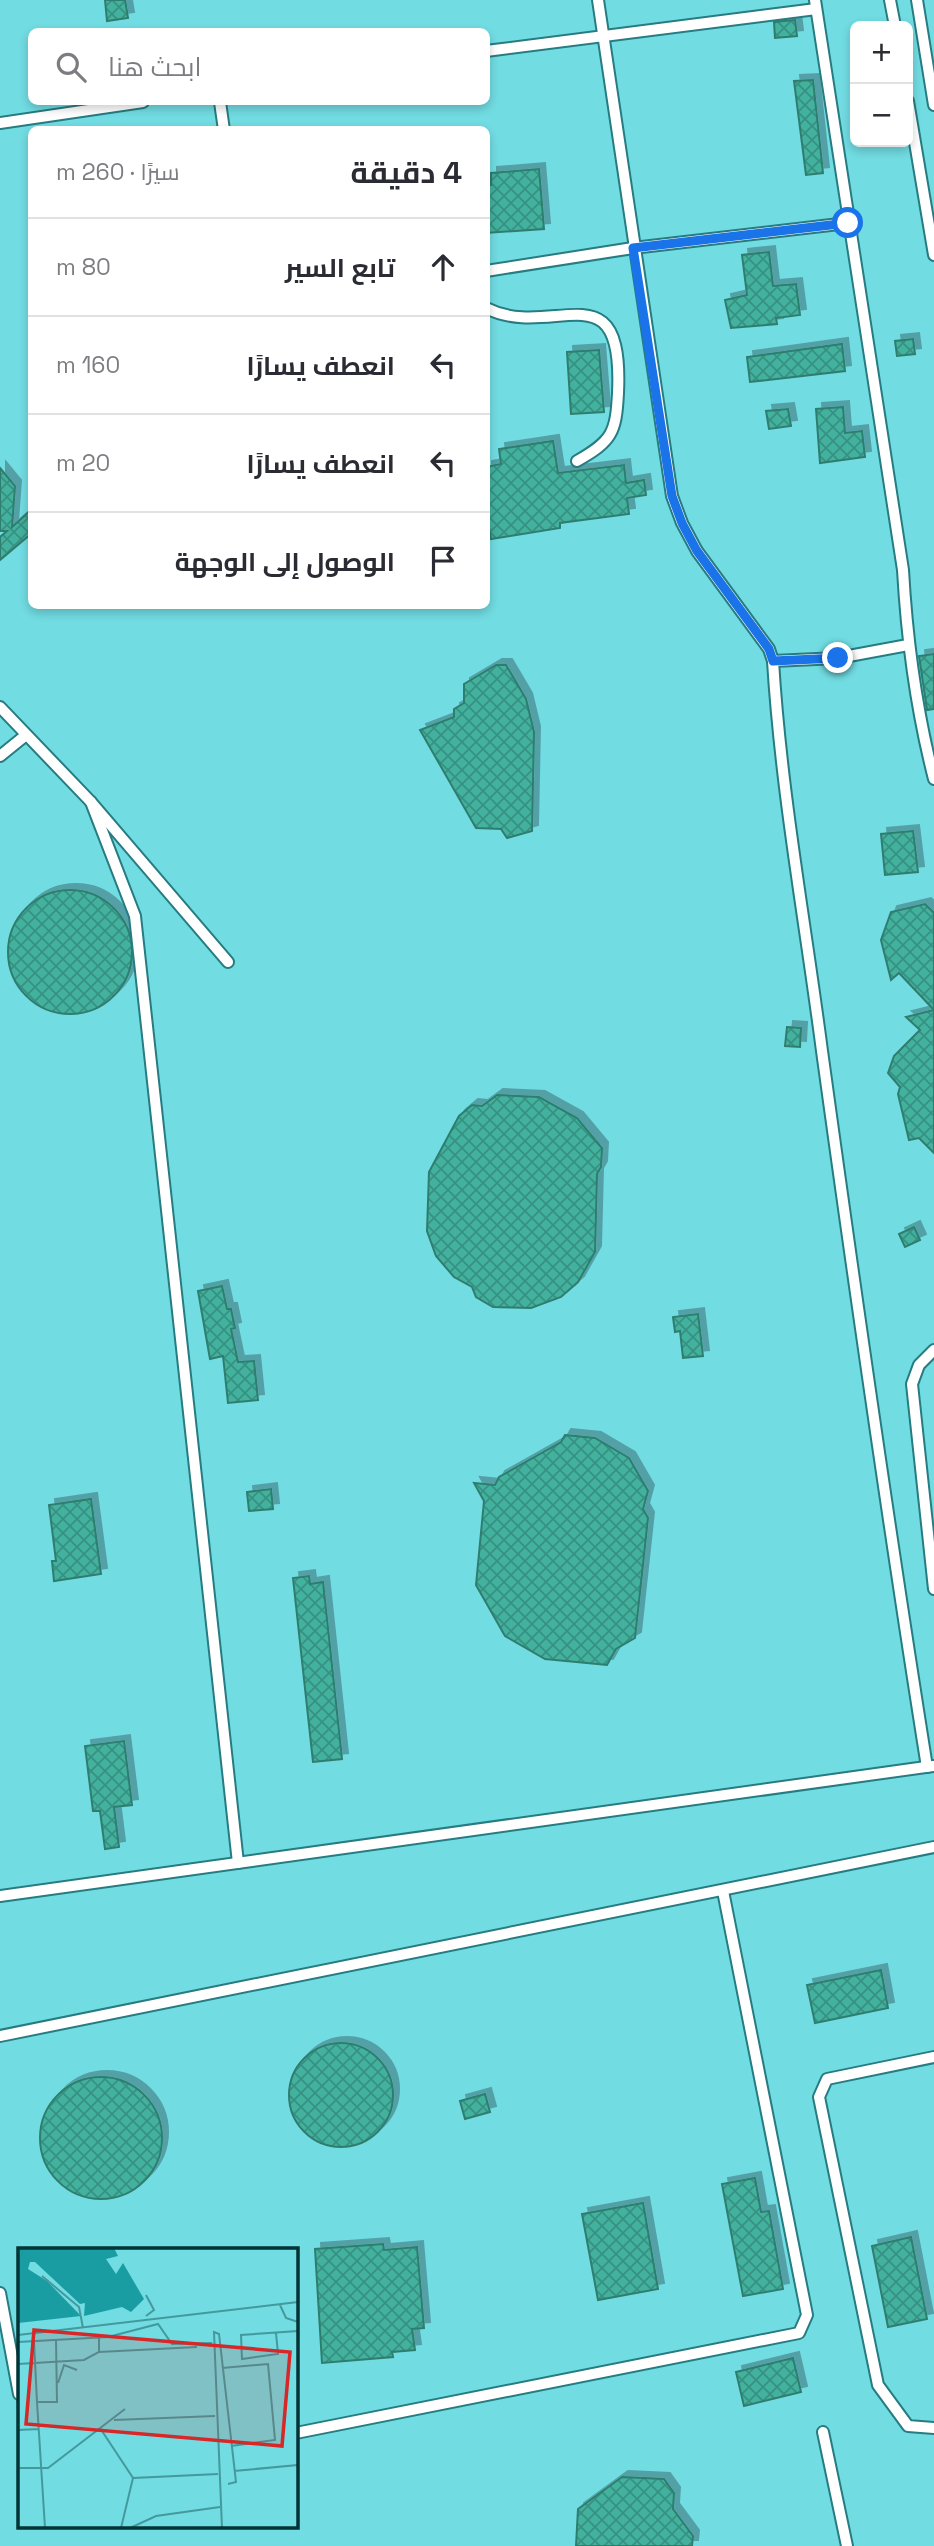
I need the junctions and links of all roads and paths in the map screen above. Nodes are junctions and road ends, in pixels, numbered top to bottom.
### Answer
1 (598, 0) edge
2 (890, 0) edge
3 (917, 0) edge
4 (816, 4) edge
5 (894, 21) edge
6 (603, 35) junction
7 (490, 50) edge
8 (123, 105) edge
9 (220, 105) edge
10 (934, 105) edge
11 (0, 123) edge
12 (223, 126) edge
13 (913, 131) edge
14 (848, 223) junction
15 (633, 248) junction
16 (934, 255) edge
17 (490, 270) edge
18 (490, 309) edge
19 (577, 461) dead end
20 (908, 645) junction
21 (773, 661) junction
22 (0, 707) edge
23 (26, 736) junction
24 (0, 756) edge
25 (934, 779) edge
26 (91, 802) junction
27 (228, 962) dead end
28 (934, 1350) edge
29 (934, 1589) edge
30 (931, 1767) edge
31 (934, 1847) edge
32 (238, 1863) junction
33 (723, 1891) junction
34 (0, 1896) edge
35 (0, 2036) edge
36 (934, 2057) edge
37 (0, 2294) edge
38 (18, 2389) edge
39 (934, 2428) edge
40 (823, 2432) dead end
41 (298, 2433) edge
42 (847, 2546) edge

1 - 6 lane
2 - 5 lane
3 - 10 lane
4 - 6 lane
4 - 14 lane
6 - 7 lane
6 - 15 lane
8 - 11 lane
9 - 12 lane
13 - 16 lane
14 - 15 lane
14 - 20 lane
15 - 17 lane
15 - 21 lane
18 - 19 lane
20 - 21 lane
20 - 25 lane
21 - 30 lane
22 - 23 lane
23 - 24 lane
23 - 26 lane
26 - 27 lane
26 - 32 lane
28 - 29 lane
30 - 32 lane
31 - 33 lane
32 - 34 lane
33 - 35 lane
33 - 41 lane
36 - 39 lane
37 - 38 lane
40 - 42 lane

